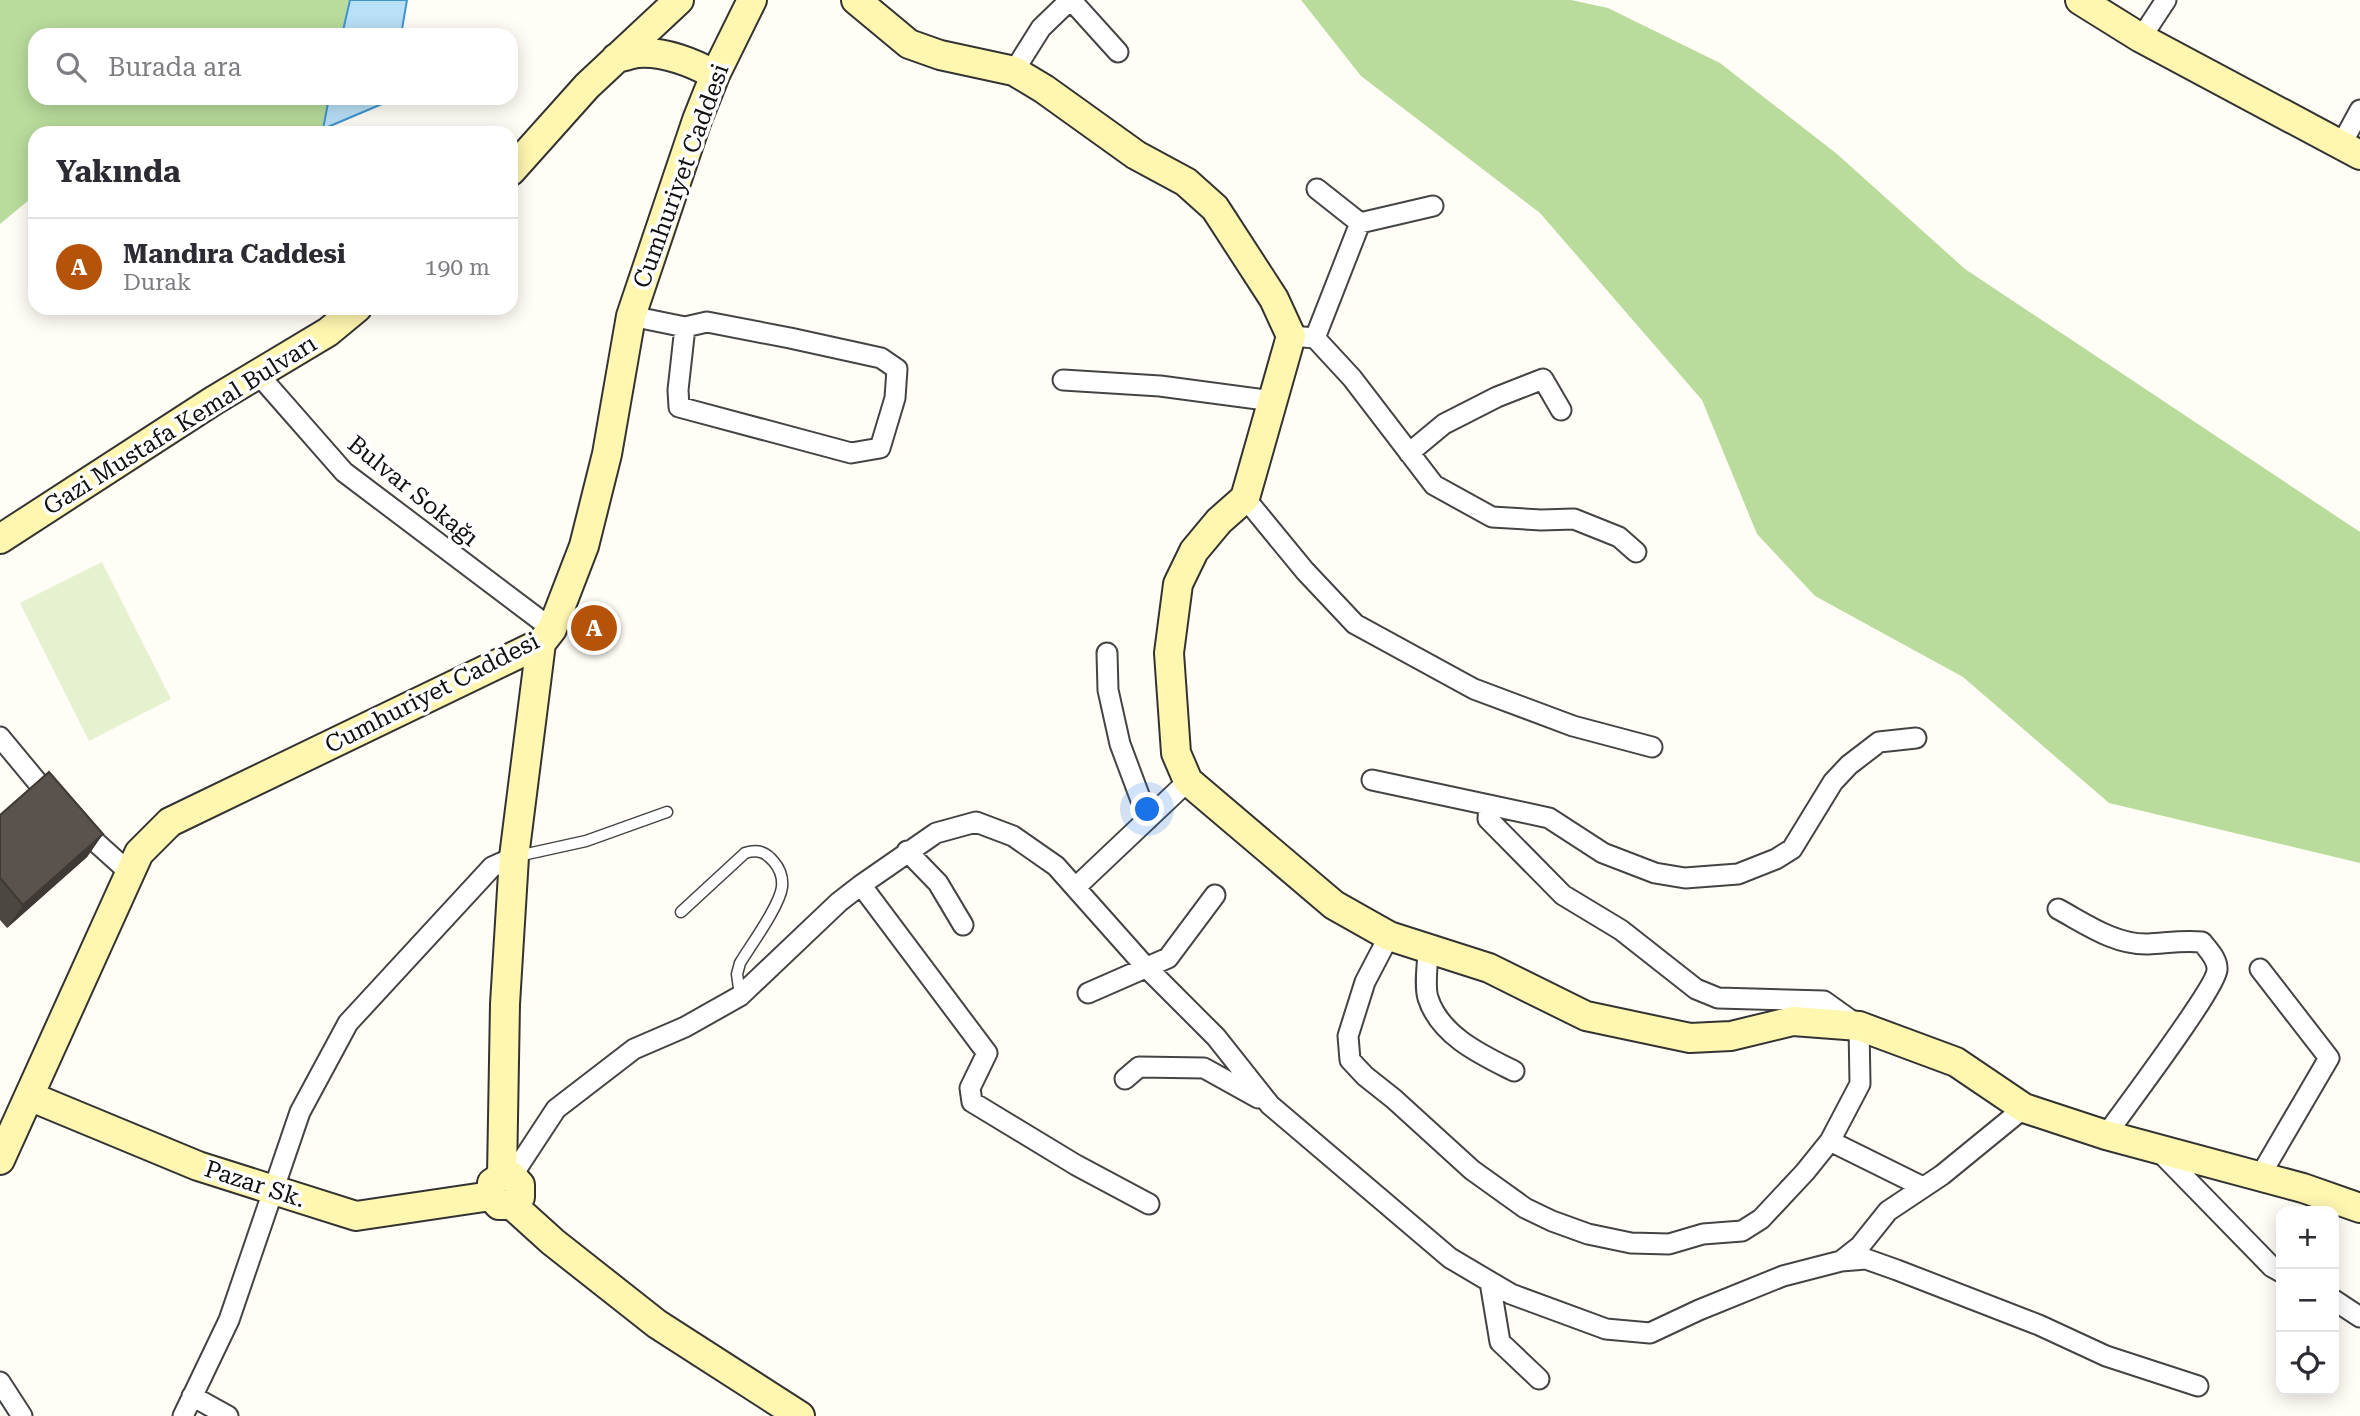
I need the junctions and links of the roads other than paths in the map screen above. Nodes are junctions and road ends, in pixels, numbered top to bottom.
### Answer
1 (679, 0) edge
2 (751, 0) edge
3 (856, 0) edge
4 (1071, 0) edge
5 (2080, 0) edge
6 (2166, 0) edge
7 (2141, 38) junction
8 (1118, 52) dead end
9 (616, 58) junction
10 (1014, 71) junction
11 (715, 75) junction
12 (2360, 110) edge
13 (2350, 150) edge
14 (518, 163) edge
15 (1317, 189) dead end
16 (1433, 206) dead end
17 (1360, 223) junction
18 (349, 315) edge
19 (631, 316) junction
20 (685, 327) junction
21 (1303, 337) junction
22 (258, 374) junction
23 (1063, 380) dead end
24 (1273, 401) junction
25 (1561, 410) dead end
26 (1409, 453) junction
27 (1245, 498) junction
28 (0, 539) edge
29 (1636, 552) dead end
30 (547, 636) junction
31 (1107, 653) dead end
32 (0, 737) edge
33 (1916, 738) dead end
34 (1652, 747) dead end
35 (1372, 780) dead end
36 (1188, 781) junction
37 (1489, 805) junction
38 (667, 812) dead end
39 (1148, 819) junction
40 (907, 851) junction
41 (514, 857) junction
42 (130, 873) junction
43 (861, 885) junction
44 (1076, 887) junction
45 (1215, 895) dead end
46 (2058, 909) dead end
47 (681, 912) dead end
48 (963, 925) dead end
49 (1389, 936) junction
50 (1428, 949) junction
51 (1148, 969) junction
52 (2260, 969) dead end
53 (1088, 993) dead end
54 (740, 996) junction
55 (1858, 1026) junction
56 (1514, 1071) dead end
57 (1125, 1079) dead end
58 (29, 1096) junction
59 (1270, 1105) junction
60 (2024, 1108) junction
61 (2106, 1135) junction
62 (1830, 1141) junction
63 (2157, 1149) junction
64 (0, 1160) edge
65 (2260, 1176) junction
66 (1923, 1187) junction
67 (504, 1188) junction
68 (274, 1191) junction
69 (1149, 1203) dead end
70 (2360, 1208) edge
71 (1840, 1261) junction
72 (2276, 1269) edge
73 (1490, 1282) junction
74 (2339, 1303) edge
75 (2360, 1318) edge
76 (1539, 1379) dead end
77 (0, 1382) edge
78 (2197, 1386) dead end
79 (192, 1396) junction
80 (0, 1412) edge
81 (7, 1416) edge
82 (22, 1416) edge
83 (183, 1416) edge
84 (228, 1416) edge
85 (800, 1416) edge

1 - 9 street
2 - 11 street, Cumhuriyet Caddesi
3 - 10 street
4 - 8 street
4 - 10 street
5 - 7 street
6 - 7 street
7 - 13 street
9 - 11 street
9 - 14 street
10 - 21 street
11 - 19 street, Cumhuriyet Caddesi
12 - 13 street
15 - 17 street
16 - 17 street
17 - 21 street
18 - 22 street, Gazi Mustafa Kemal Bulvarı
19 - 20 street
19 - 30 street, Cumhuriyet Caddesi
20 - 20 street
21 - 24 street
21 - 26 street
22 - 28 street, Gazi Mustafa Kemal Bulvarı
22 - 30 street, Bulvar Sokağı
23 - 24 street
24 - 27 street
25 - 26 street
26 - 29 street
27 - 34 street
27 - 36 street
30 - 41 street
30 - 42 street, Cumhuriyet Caddesi
31 - 39 street
32 - 42 street
33 - 37 street
35 - 37 street
36 - 39 street
36 - 49 street
37 - 55 street
38 - 41 lane
39 - 44 street
40 - 43 street
40 - 44 street
40 - 48 street
41 - 67 street
41 - 68 street
42 - 58 street, Cumhuriyet Caddesi
43 - 54 street
43 - 69 street
44 - 51 street
45 - 51 street
46 - 61 street
47 - 54 lane
49 - 50 street
49 - 62 street
50 - 55 street
50 - 56 street
51 - 53 street
51 - 59 street
52 - 65 street
54 - 67 street
55 - 60 street
55 - 62 street
57 - 59 street
58 - 64 street, Cumhuriyet Caddesi
58 - 68 street, Pazar Sk.
59 - 73 street
60 - 61 street
60 - 66 street
61 - 63 street
62 - 66 street
63 - 65 street
63 - 72 street
65 - 70 street
66 - 71 street
67 - 68 street, Pazar Sk.
67 - 85 street
68 - 79 street
71 - 73 street
71 - 78 street
73 - 76 street
74 - 75 street
77 - 82 street
79 - 83 street
79 - 84 street
80 - 81 street

